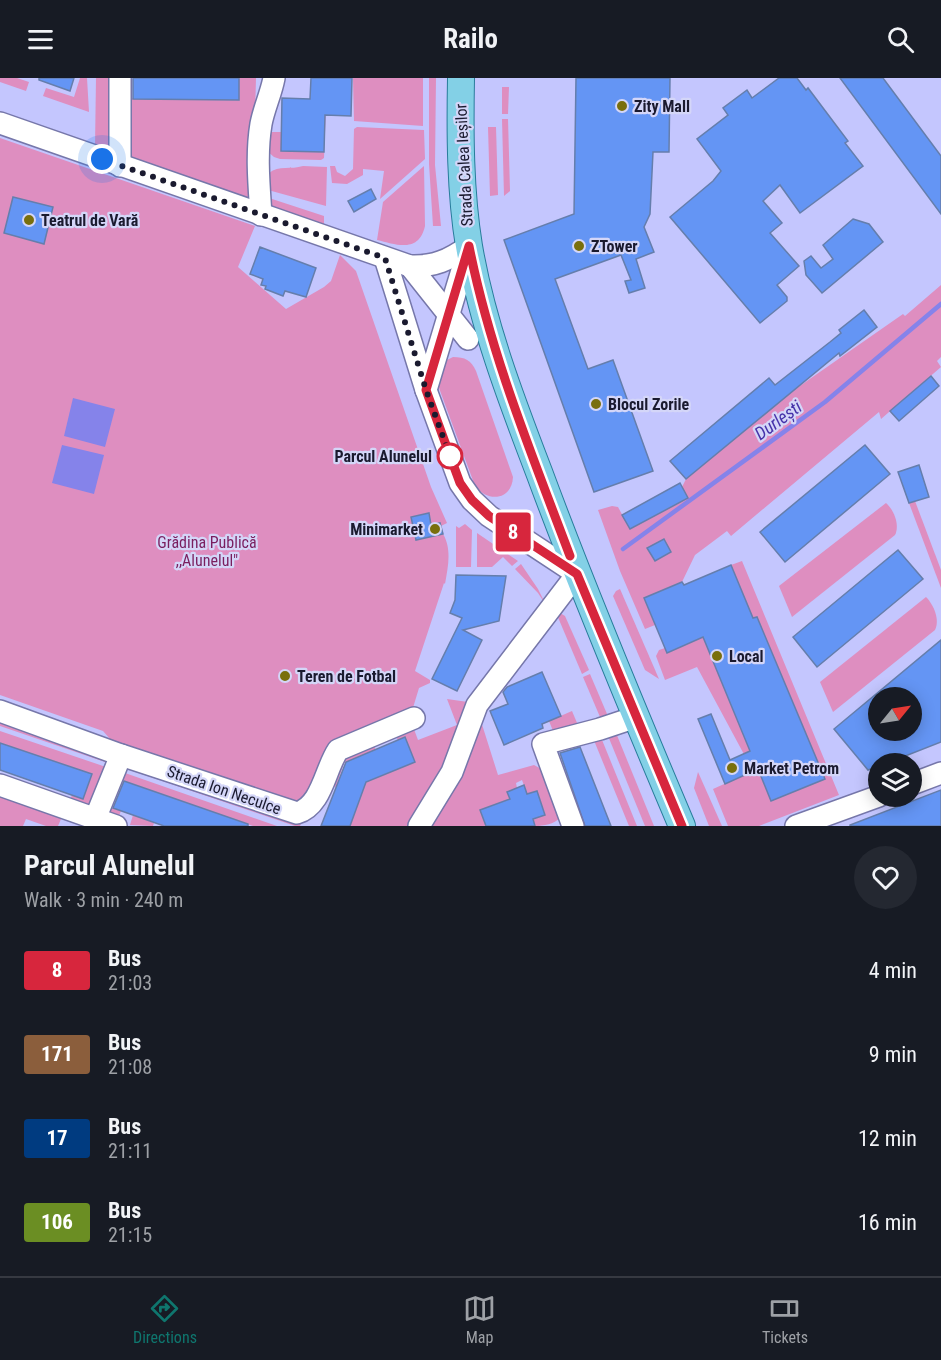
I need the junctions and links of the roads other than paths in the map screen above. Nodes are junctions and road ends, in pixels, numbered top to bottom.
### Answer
1 (120, 78) edge
2 (274, 78) edge
3 (461, 78) edge
4 (0, 123) edge
5 (120, 166) junction
6 (261, 215) junction
7 (469, 246) junction
8 (385, 258) junction
9 (410, 266) junction
10 (449, 315) junction
11 (468, 339) junction
12 (437, 350) junction
13 (497, 352) junction
14 (426, 390) junction
15 (577, 574) junction
16 (0, 711) edge
17 (636, 717) junction
18 (414, 718) dead end
19 (121, 755) junction
20 (941, 773) edge
21 (922, 780) edge
22 (0, 786) edge
23 (868, 800) edge
24 (95, 819) junction
25 (116, 826) edge
26 (419, 826) edge
27 (573, 826) edge
28 (682, 826) edge
29 (796, 826) edge

1 - 5 street
2 - 6 street
3 - 7 main road, Strada Calea Ieșilor
4 - 5 street
5 - 6 street
6 - 8 street
7 - 9 street
7 - 10 street
7 - 13 main road, Strada Calea Ieșilor
8 - 9 street
8 - 14 street
9 - 10 street
10 - 11 street
10 - 12 street
11 - 12 street
11 - 13 street
12 - 14 street
13 - 15 main road, Strada Calea Ieșilor
14 - 15 street
15 - 17 main road, Strada Calea Ieșilor
15 - 26 street
16 - 19 street, Strada Ion Neculce
17 - 27 street
17 - 28 main road, Strada Calea Ieșilor
18 - 19 street, Strada Ion Neculce
19 - 24 street
20 - 21 street
22 - 24 street
23 - 29 street
24 - 25 street

